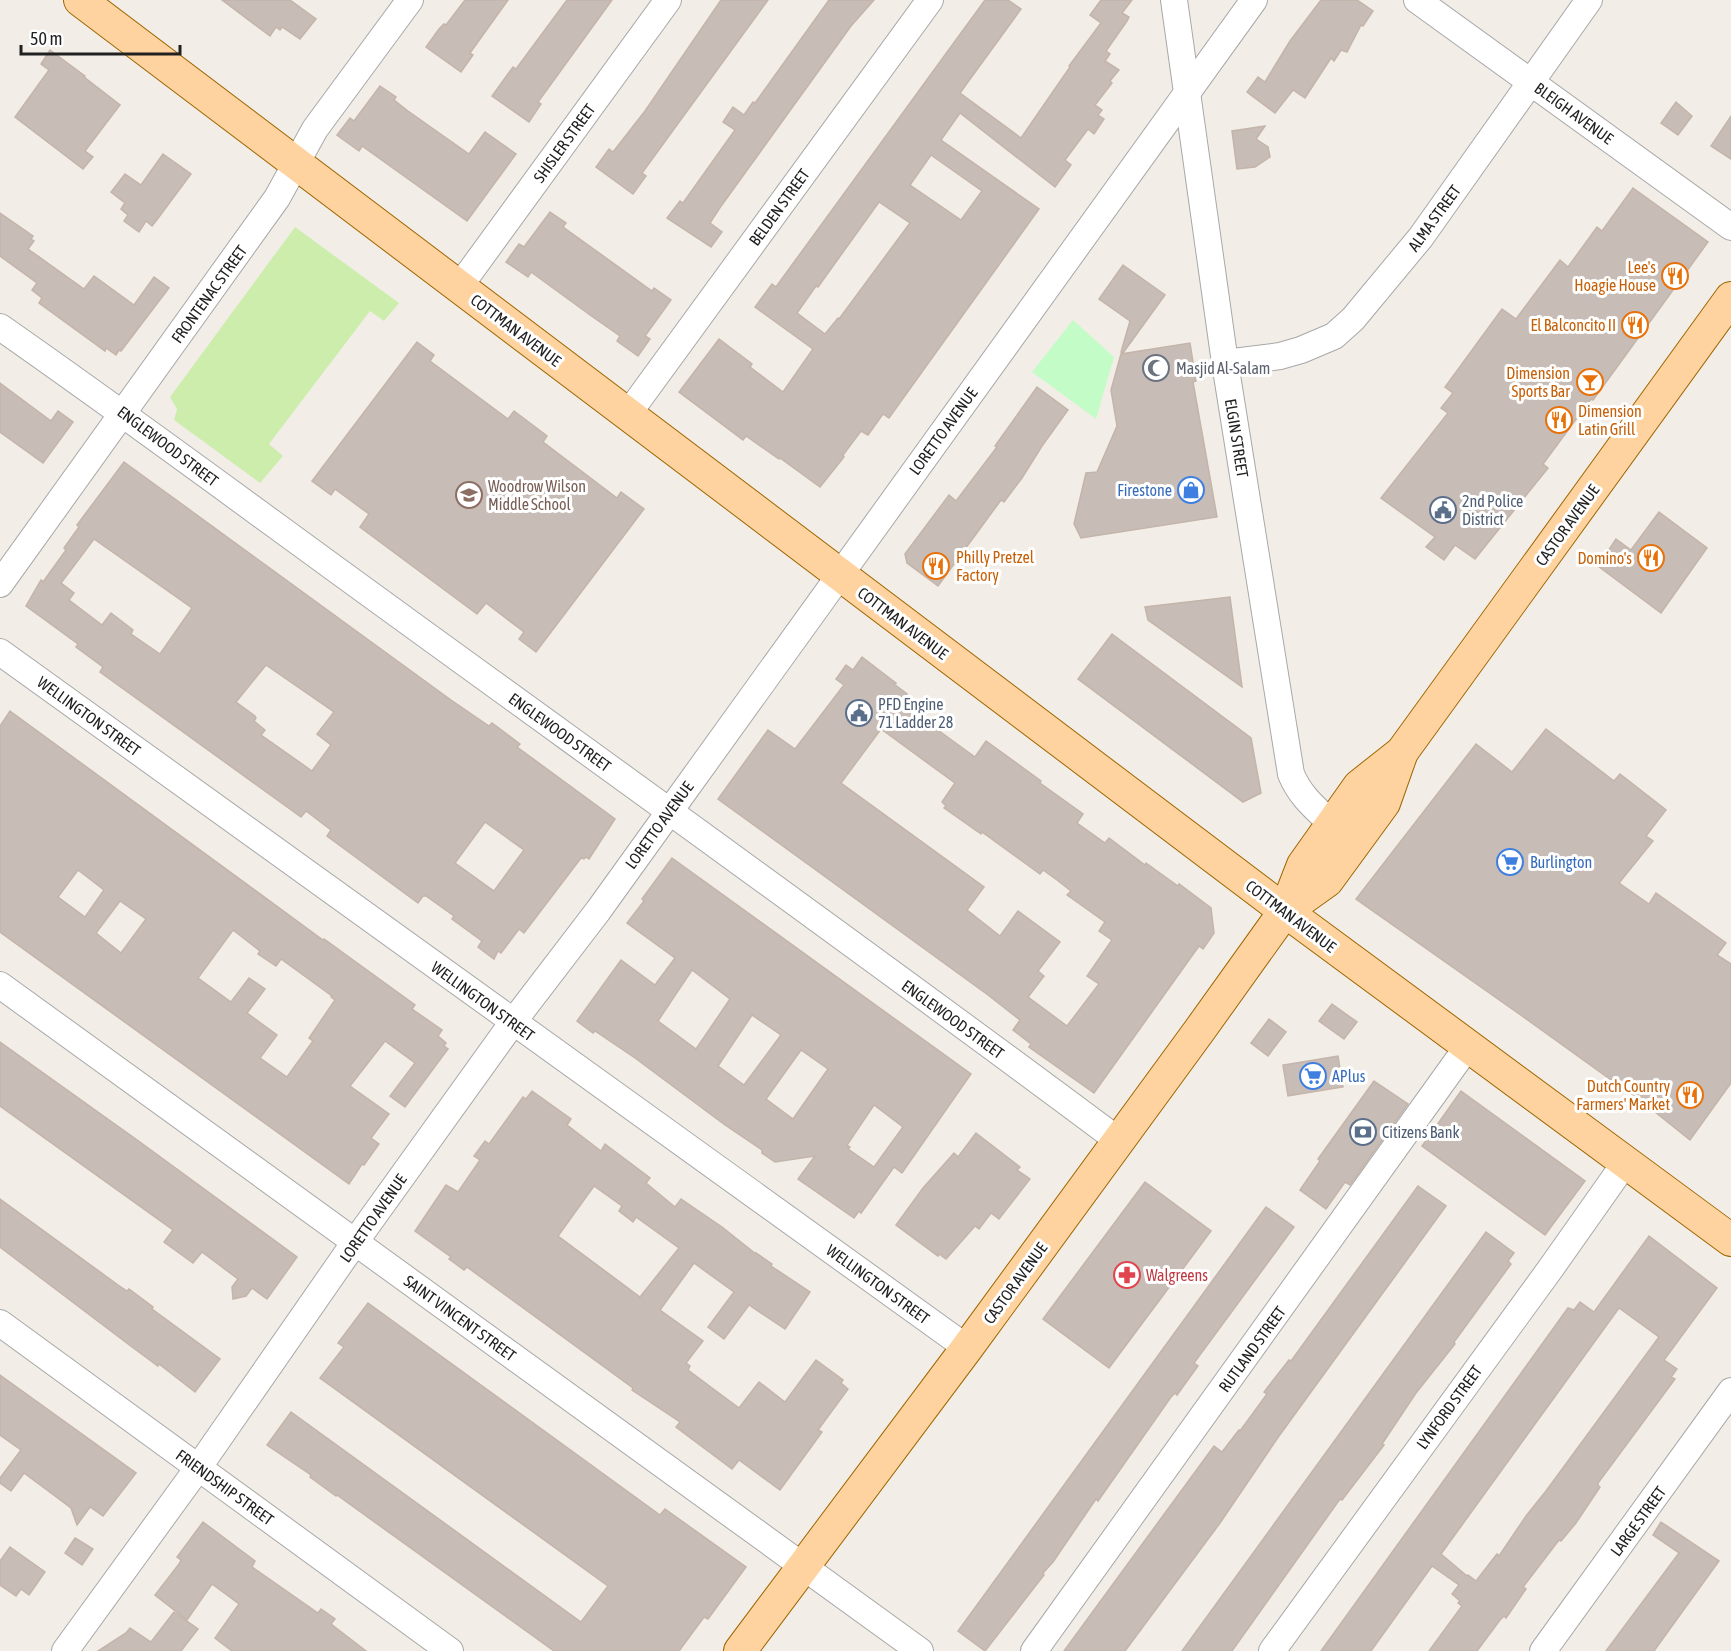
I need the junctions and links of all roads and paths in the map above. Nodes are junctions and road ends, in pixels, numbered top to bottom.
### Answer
1 (80, 0) edge
2 (411, 0) edge
3 (668, 0) edge
4 (930, 0) edge
5 (1174, 0) edge
6 (1254, 0) edge
7 (1417, 0) edge
8 (1589, 0) edge
9 (1530, 82) junction
10 (1188, 92) junction
11 (296, 163) junction
12 (1731, 227) edge
13 (459, 287) junction
14 (1731, 298) edge
15 (0, 327) edge
16 (1226, 363) junction
17 (124, 413) junction
18 (628, 414) junction
19 (840, 575) junction
20 (0, 584) edge
21 (0, 652) edge
22 (1402, 752) junction
23 (670, 811) junction
24 (1332, 824) junction
25 (1285, 911) junction
26 (0, 985) edge
27 (513, 1022) junction
28 (1468, 1046) junction
29 (1119, 1141) junction
30 (1625, 1163) junction
31 (1731, 1240) edge
32 (355, 1242) junction
33 (0, 1323) edge
34 (967, 1348) junction
35 (1731, 1391) edge
36 (198, 1468) junction
37 (803, 1566) junction
38 (65, 1651) edge
39 (450, 1651) edge
40 (740, 1651) edge
41 (920, 1651) edge
42 (1034, 1651) edge
43 (1272, 1651) edge
44 (1543, 1651) edge

1 - 11 main road, COTTMAN AVENUE
2 - 11 street, FRONTENAC STREET
3 - 13 street, SHISLER STREET
4 - 18 street, BELDEN STREET
5 - 10 street, ELGIN STREET
6 - 10 street, LORETTO AVENUE
7 - 9 street, BLEIGH AVENUE
8 - 9 street, ALMA STREET
9 - 12 street, BLEIGH AVENUE
9 - 16 street, ALMA STREET
10 - 16 street, ELGIN STREET
10 - 19 street, LORETTO AVENUE
11 - 13 main road, COTTMAN AVENUE
11 - 17 street, FRONTENAC STREET
13 - 18 main road, COTTMAN AVENUE
14 - 22 main road, CASTOR AVENUE
15 - 17 street, ENGLEWOOD STREET
16 - 24 street, ELGIN STREET
17 - 20 street, FRONTENAC STREET
17 - 23 street, ENGLEWOOD STREET
18 - 19 main road, COTTMAN AVENUE
19 - 23 street, LORETTO AVENUE
19 - 25 main road, COTTMAN AVENUE
21 - 27 street, WELLINGTON STREET
22 - 24 main road, CASTOR AVENUE
22 - 25 main road, CASTOR AVENUE
23 - 27 street, LORETTO AVENUE
23 - 29 street, ENGLEWOOD STREET
24 - 25 main road, CASTOR AVENUE
25 - 28 main road, COTTMAN AVENUE
25 - 29 main road, CASTOR AVENUE
26 - 32 street, SAINT VINCENT STREET
27 - 32 street, LORETTO AVENUE
27 - 34 street, WELLINGTON STREET
28 - 30 main road, COTTMAN AVENUE
28 - 42 street, RUTLAND STREET
29 - 34 main road, CASTOR AVENUE
30 - 31 main road, COTTMAN AVENUE
30 - 43 street, LYNFORD STREET
32 - 36 street, LORETTO AVENUE
32 - 37 street, SAINT VINCENT STREET
33 - 36 street, FRIENDSHIP STREET
34 - 37 main road, CASTOR AVENUE
35 - 44 street, LARGE STREET
36 - 38 street, LORETTO AVENUE
36 - 39 street, FRIENDSHIP STREET
37 - 40 main road, CASTOR AVENUE
37 - 41 street, SAINT VINCENT STREET

